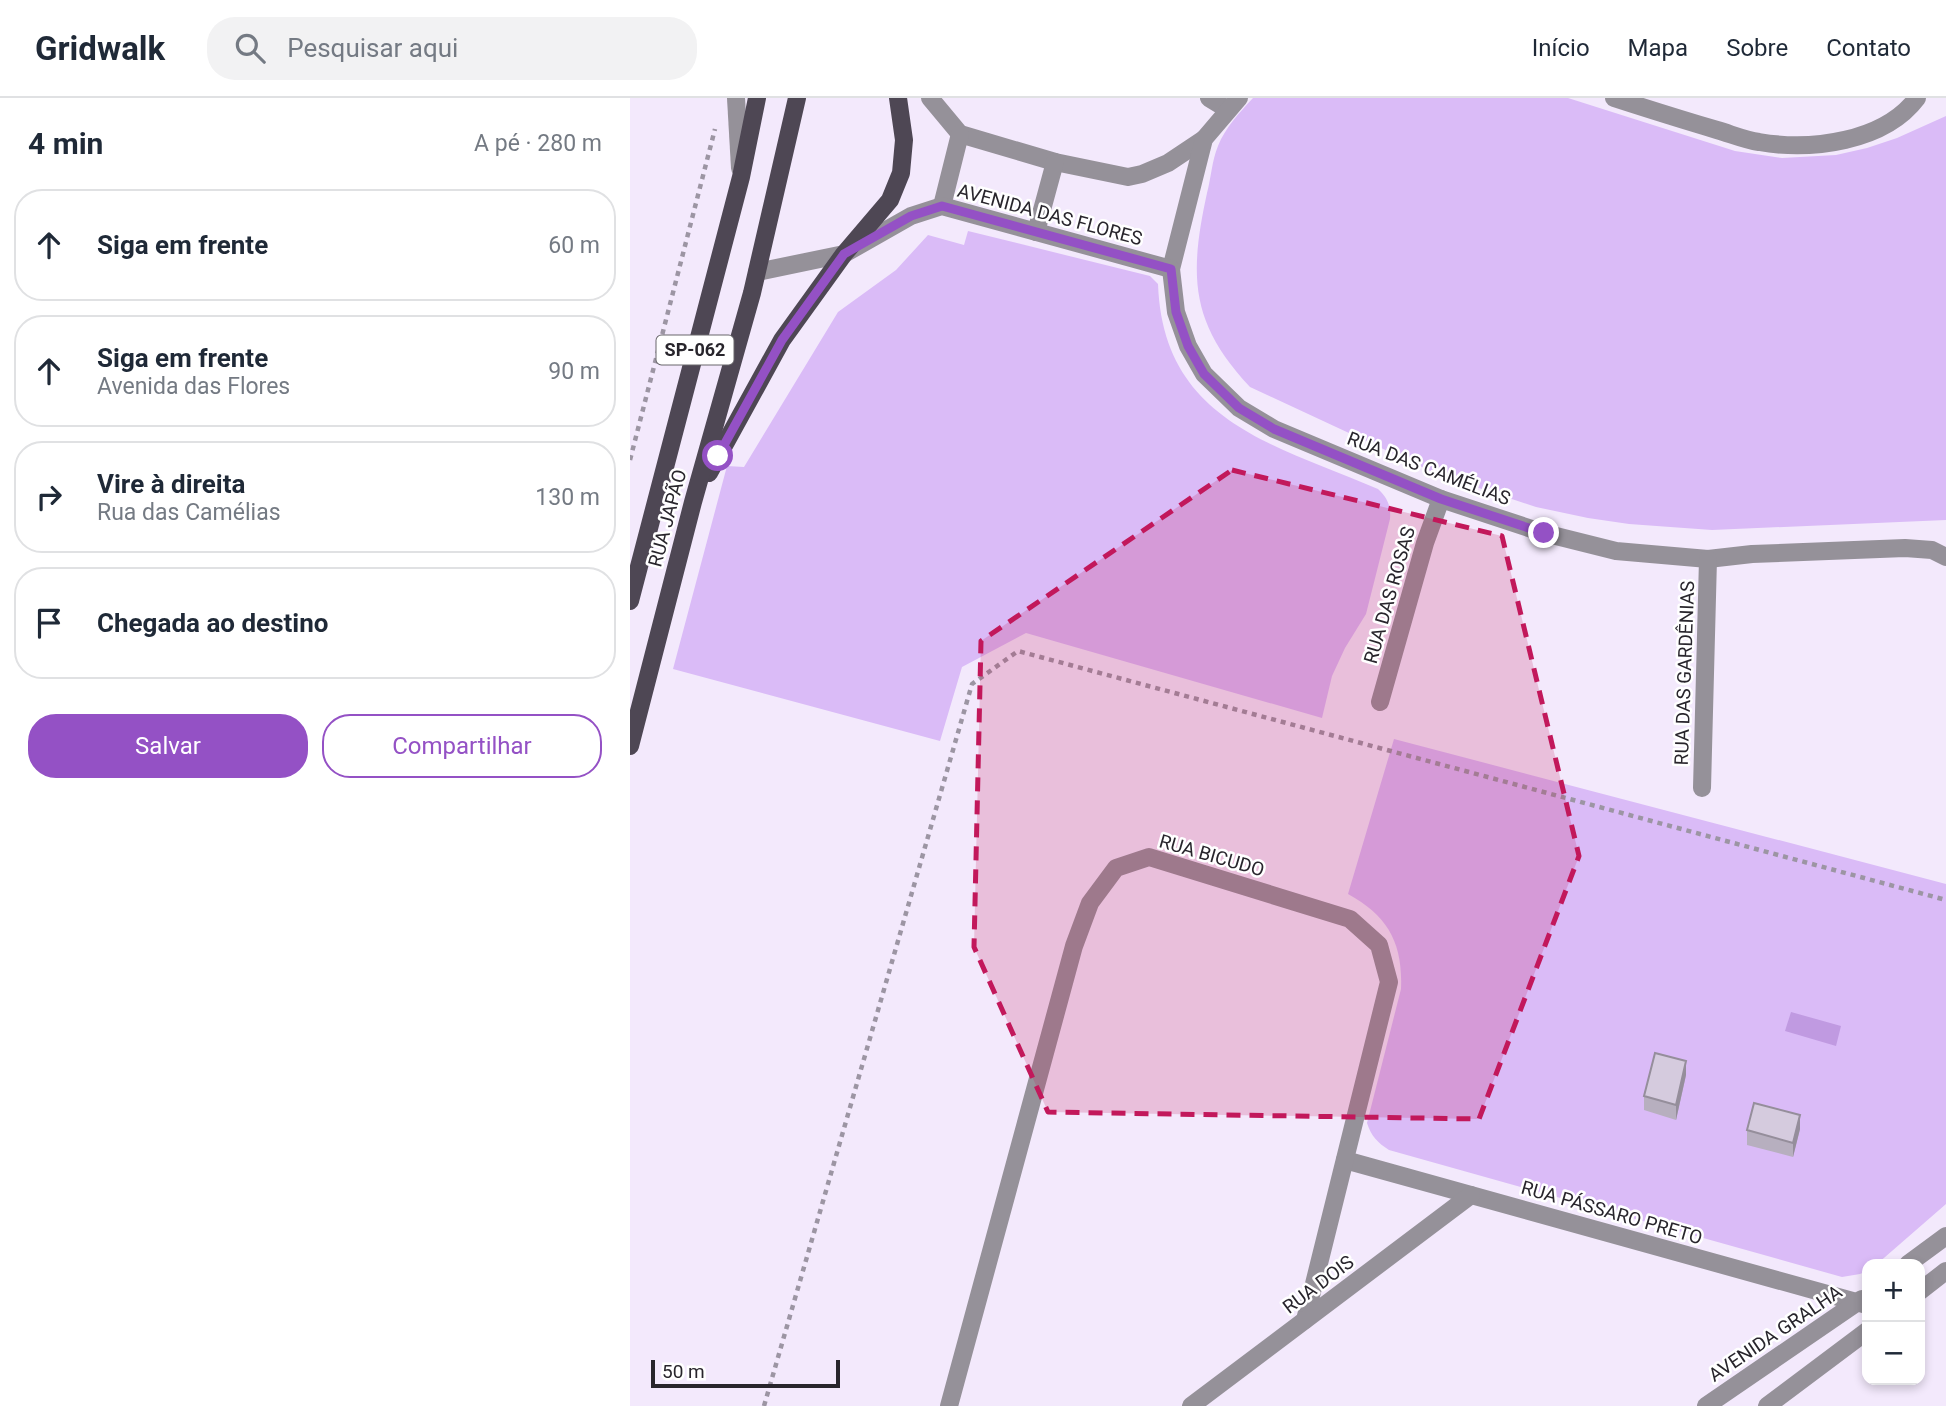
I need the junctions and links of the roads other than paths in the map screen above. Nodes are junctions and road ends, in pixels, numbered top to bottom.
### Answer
1 (736, 98) edge
2 (757, 98) edge
3 (797, 98) edge
4 (898, 98) edge
5 (930, 98) edge
6 (1209, 98) edge
7 (1617, 98) edge
8 (1917, 98) edge
9 (1233, 103) edge
10 (960, 134) junction
11 (1204, 139) junction
12 (1055, 162) junction
13 (740, 177) junction
14 (942, 206) junction
15 (1036, 232) junction
16 (844, 254) junction
17 (1171, 269) junction
18 (757, 272) junction
19 (1441, 499) junction
20 (693, 502) junction
21 (1946, 556) edge
22 (1708, 559) junction
23 (630, 601) edge
24 (1380, 702) dead end
25 (630, 746) edge
26 (1702, 788) dead end
27 (1345, 1160) junction
28 (1471, 1195) junction
29 (1946, 1236) edge
30 (1915, 1259) edge
31 (1946, 1270) edge
32 (1925, 1287) edge
33 (1862, 1300) edge
34 (1862, 1302) edge
35 (1305, 1320) junction
36 (1862, 1335) edge
37 (949, 1406) edge
38 (1191, 1406) edge
39 (1706, 1406) edge
40 (1767, 1406) edge

1 - 13 street
2 - 13 main road, RUA JAPÃO / SP-062
3 - 18 main road, RUA JAPÃO / SP-062
4 - 16 main road
5 - 10 street
6 - 9 street
7 - 8 street
9 - 11 street
10 - 12 street
10 - 14 street
11 - 12 street
11 - 17 street, RUA DAS CAMÉLIAS
12 - 15 street
13 - 23 main road, RUA JAPÃO / SP-062
14 - 15 street, AVENIDA DAS FLORES
14 - 16 street, AVENIDA DAS FLORES
15 - 17 street, AVENIDA DAS FLORES
16 - 18 street, AVENIDA DAS FLORES
16 - 20 main road
17 - 19 street, RUA DAS CAMÉLIAS
18 - 20 main road, RUA JAPÃO / SP-062
19 - 22 street, RUA DAS CAMÉLIAS
19 - 24 street, RUA DAS ROSAS
20 - 25 main road, RUA JAPÃO / SP-062
21 - 22 street, RUA DAS CAMÉLIAS
22 - 26 street, RUA DAS GARDÊNIAS
27 - 28 street, RUA PÁSSARO PRETO
27 - 35 street, RUA BICUDO
27 - 37 street, RUA BICUDO
28 - 33 street, RUA PÁSSARO PRETO
28 - 35 street, RUA DOIS
29 - 30 street
31 - 32 street
34 - 39 street, AVENIDA GRALHA
35 - 38 street, RUA DOIS
36 - 40 street

